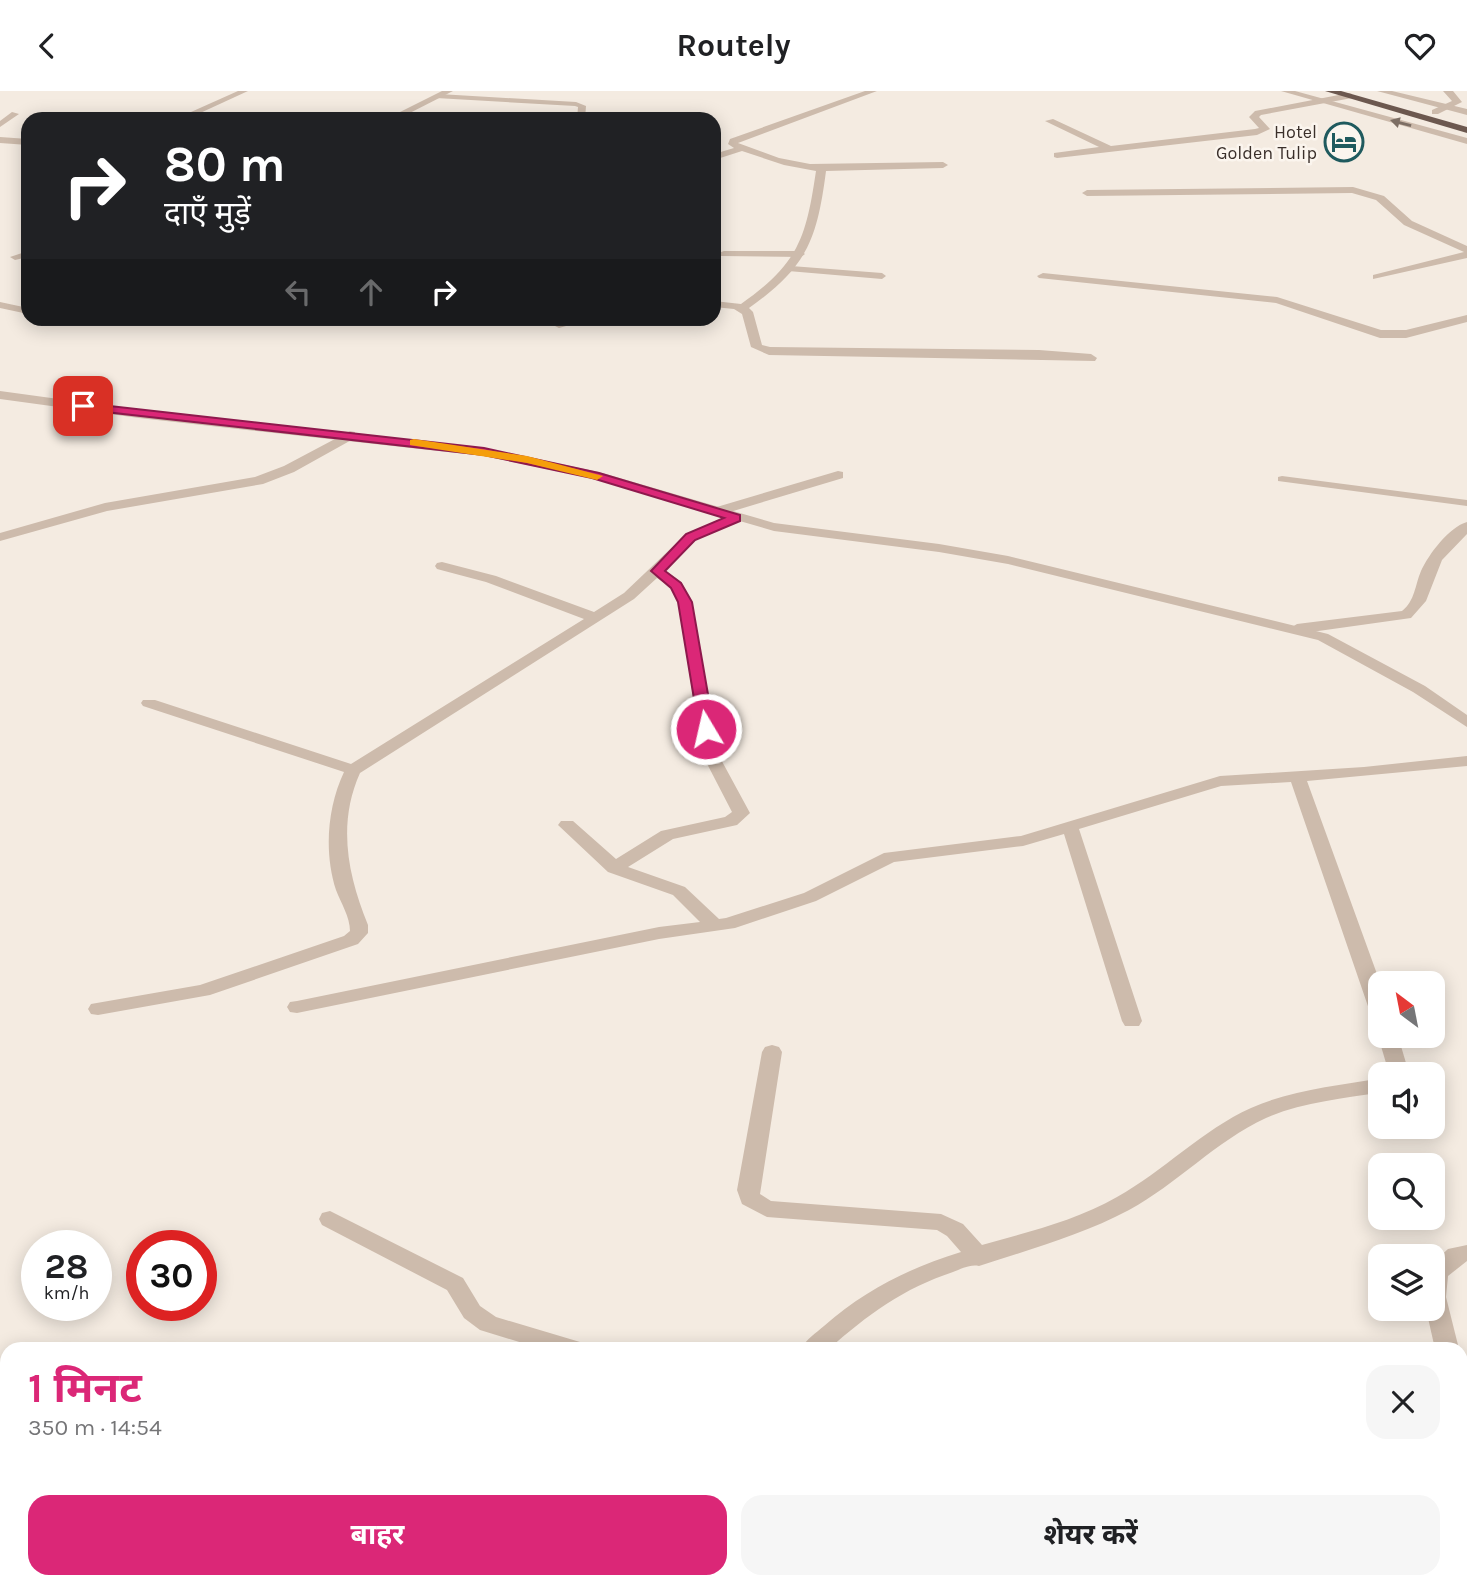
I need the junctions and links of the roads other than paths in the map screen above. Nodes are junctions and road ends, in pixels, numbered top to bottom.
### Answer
1 (244, 91) edge
2 (449, 91) edge
3 (873, 91) edge
4 (1284, 91) edge
5 (1330, 91) edge
6 (1360, 91) edge
7 (1381, 91) edge
8 (1447, 91) edge
9 (439, 96) junction
10 (1349, 96) junction
11 (1321, 101) junction
12 (1448, 107) junction
13 (195, 112) dead end
14 (406, 112) edge
15 (582, 112) edge
16 (1467, 112) edge
17 (1436, 113) junction
18 (15, 114) dead end
19 (1050, 121) dead end
20 (1467, 121) edge
21 (0, 125) edge
22 (1467, 130) edge
23 (0, 140) edge
24 (1467, 141) edge
25 (21, 142) edge
26 (742, 148) junction
27 (1110, 149) junction
28 (721, 155) edge
29 (1057, 155) dead end
30 (943, 165) dead end
31 (821, 168) junction
32 (1087, 193) dead end
33 (1467, 253) edge
34 (724, 254) dead end
35 (801, 254) junction
36 (21, 256) edge
37 (15, 257) dead end
38 (791, 269) junction
39 (882, 276) dead end
40 (1043, 276) dead end
41 (1377, 277) dead end
42 (0, 305) edge
43 (721, 305) edge
44 (742, 308) junction
45 (21, 310) edge
46 (1467, 319) edge
47 (1091, 358) dead end
48 (0, 395) edge
49 (349, 435) junction
50 (838, 475) dead end
51 (1282, 479) dead end
52 (1467, 503) edge
53 (715, 512) junction
54 (736, 518) junction
55 (1467, 526) edge
56 (0, 537) edge
57 (442, 566) dead end
58 (657, 571) junction
59 (595, 618) junction
60 (1297, 628) junction
61 (149, 703) dead end
62 (1467, 722) edge
63 (1467, 761) edge
64 (353, 770) junction
65 (1297, 776) junction
66 (568, 825) dead end
67 (1070, 827) junction
68 (614, 868) junction
69 (716, 927) junction
70 (1368, 976) edge
71 (297, 1007) dead end
72 (98, 1009) dead end
73 (1132, 1021) dead end
74 (772, 1052) dead end
75 (1368, 1087) edge
76 (330, 1219) dead end
77 (1467, 1253) edge
78 (979, 1257) junction
79 (548, 1342) edge
80 (821, 1342) edge
81 (1445, 1342) edge

1 - 13 lane
2 - 9 street
3 - 26 street
4 - 11 street
5 - 10 highway
6 - 17 highway
7 - 12 street
8 - 12 street
9 - 14 street
9 - 15 lane
10 - 11 street
10 - 22 highway
24 -> 11 street
11 - 27 street
12 - 16 street
12 - 17 street
17 - 20 highway
18 - 21 lane
19 - 27 street
23 - 25 street
26 - 28 street
26 - 31 street
27 - 29 street
30 - 31 street
31 - 35 street
32 - 33 street
33 - 41 street
34 - 35 lane
35 - 38 street
36 - 37 street
38 - 39 lane
38 - 44 street
40 - 46 street
42 - 45 street
43 - 44 street
44 - 47 street
48 - 49 street
49 - 53 street
49 - 56 street
50 - 53 street
51 - 52 lane
53 - 54 street
54 - 58 street
54 - 60 street
55 - 60 street
57 - 59 street
58 - 59 street
58 - 68 street
59 - 64 street
60 - 62 street
61 - 64 street
63 - 65 street
64 - 72 street
65 - 67 street
65 - 70 street
66 - 68 street
67 - 69 street
67 - 73 street
68 - 69 street
69 - 71 street
74 - 78 street
75 - 78 street
76 - 79 street
77 - 81 street
78 - 80 street

